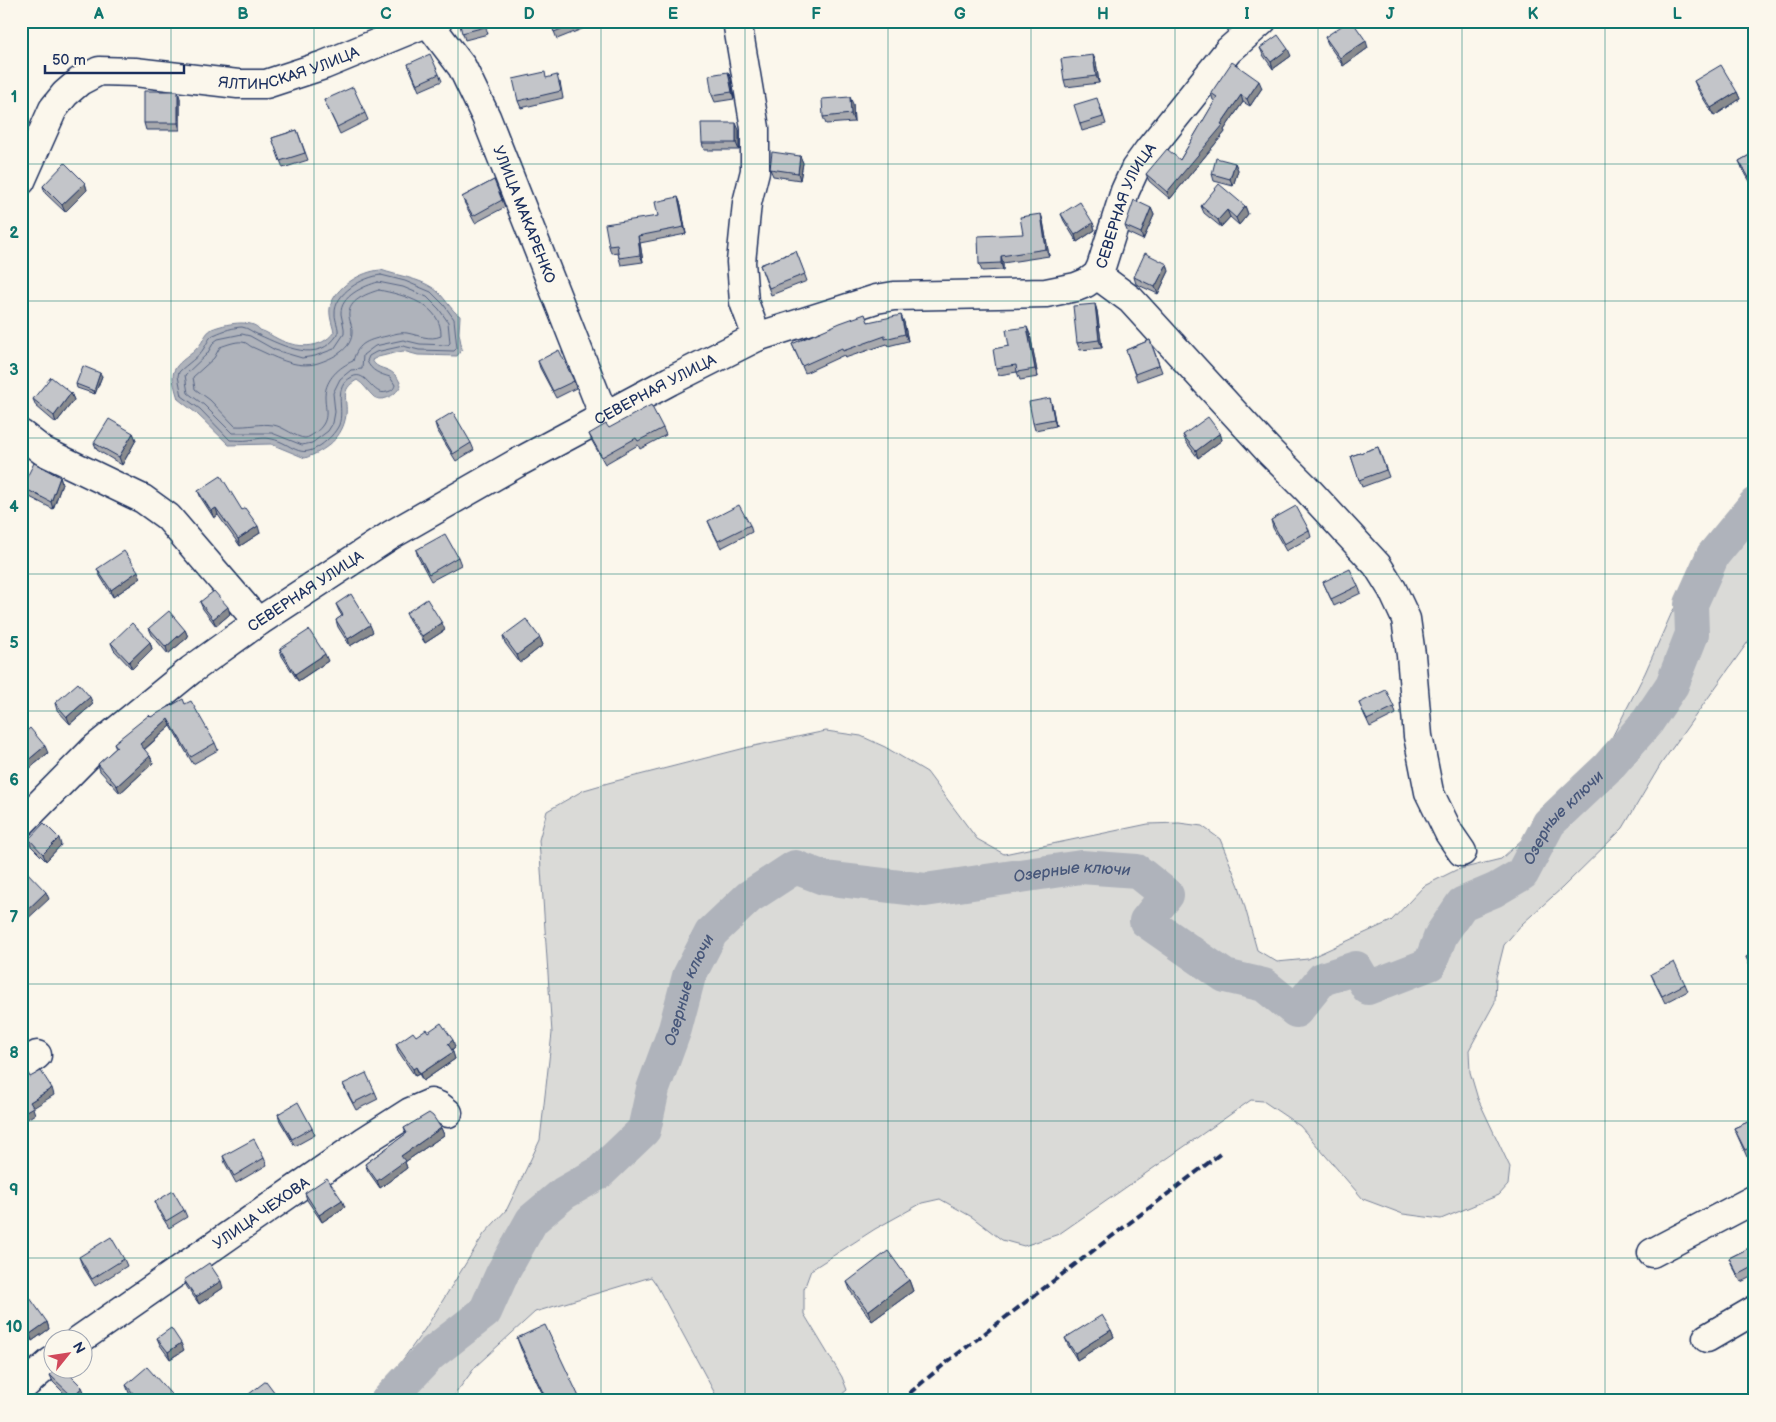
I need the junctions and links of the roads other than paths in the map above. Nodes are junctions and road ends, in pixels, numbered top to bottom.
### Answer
1 (737, 21) edge
2 (1262, 21) edge
3 (428, 22) edge
4 (21, 181) edge
5 (1097, 275) junction
6 (757, 337) junction
7 (604, 416) junction
8 (21, 434) edge
9 (258, 622) junction
10 (21, 823) edge
11 (1462, 852) dead end
12 (448, 1113) dead end
13 (1755, 1200) edge
14 (1652, 1253) dead end
15 (1755, 1310) edge
16 (92, 1331) edge
17 (1707, 1338) dead end
18 (42, 1370) edge
19 (21, 1388) edge

1 - 6 street
2 - 5 street, СЕВЕРНАЯ УЛИЦА
3 - 4 street, ЯЛТИНСКАЯ УЛИЦА
3 - 7 street, УЛИЦА МАКАРЕНКО
5 - 6 street, СЕВЕРНАЯ УЛИЦА
5 - 11 street
6 - 7 street, СЕВЕРНАЯ УЛИЦА
7 - 9 street, СЕВЕРНАЯ УЛИЦА
8 - 9 street
9 - 10 street, СЕВЕРНАЯ УЛИЦА
12 - 16 street, УЛИЦА ЧЕХОВА
13 - 14 street
15 - 17 street
18 - 19 street

